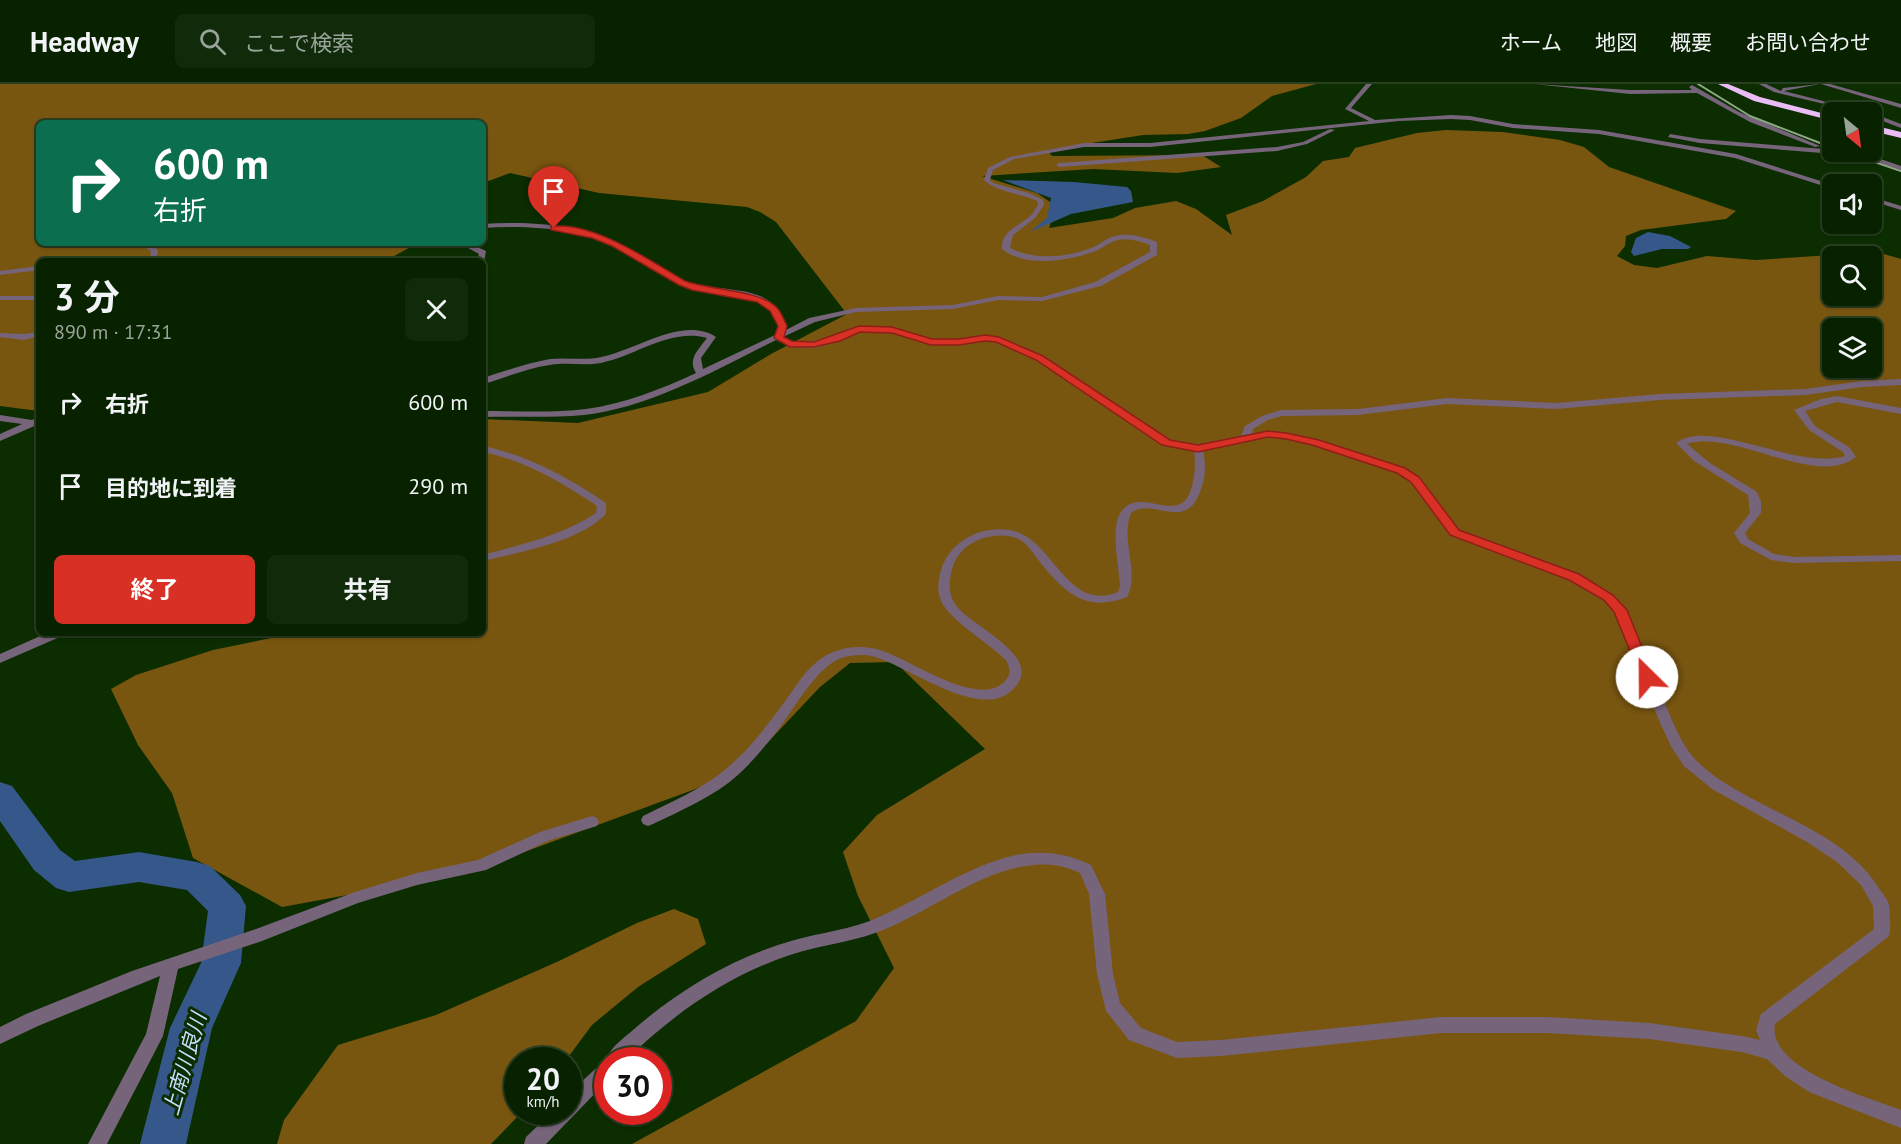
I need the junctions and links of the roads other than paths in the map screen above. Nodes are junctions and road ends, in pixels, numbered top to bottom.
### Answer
1 (1369, 84) edge
2 (1537, 84) edge
3 (1689, 84) edge
4 (1722, 84) edge
5 (1762, 84) edge
6 (1817, 84) edge
7 (1824, 84) edge
8 (1698, 91) junction
9 (1776, 91) junction
10 (1822, 102) edge
11 (1901, 106) edge
12 (1822, 116) edge
13 (1882, 119) edge
14 (1376, 122) junction
15 (1882, 122) edge
16 (1890, 122) junction
17 (1901, 124) edge
18 (1341, 126) junction
19 (1882, 130) edge
20 (1609, 133) junction
21 (1901, 135) edge
22 (1822, 148) edge
23 (1822, 151) edge
24 (1866, 162) edge
25 (1882, 162) edge
26 (1059, 165) dead end
27 (1901, 168) edge
28 (1901, 173) edge
29 (1822, 183) edge
30 (1882, 202) edge
31 (1901, 208) edge
32 (486, 226) edge
33 (148, 246) edge
34 (469, 246) edge
35 (154, 258) edge
36 (482, 258) edge
37 (36, 268) edge
38 (0, 273) edge
39 (36, 297) edge
40 (0, 298) edge
41 (36, 334) edge
42 (0, 335) edge
43 (778, 338) junction
44 (701, 373) junction
45 (486, 380) edge
46 (1901, 381) edge
47 (1901, 411) edge
48 (486, 414) edge
49 (0, 418) edge
50 (36, 421) edge
51 (0, 438) edge
52 (1246, 438) junction
53 (1198, 448) junction
54 (486, 450) edge
55 (486, 557) edge
56 (1901, 558) edge
57 (51, 636) edge
58 (0, 659) edge
59 (648, 820) dead end
60 (592, 822) dead end
61 (171, 966) junction
62 (0, 1036) edge
63 (627, 1047) edge
64 (1772, 1052) junction
65 (594, 1081) edge
66 (582, 1093) edge
67 (1901, 1119) edge
68 (552, 1125) edge
69 (97, 1144) edge
70 (533, 1144) edge

1 - 14 street
2 - 8 street
3 - 8 street
4 - 12 highway
5 - 9 street
6 - 9 street
7 - 11 street
8 - 22 street
9 - 10 street
13 - 16 street
14 - 18 street
14 - 20 street
15 - 16 street
16 - 17 street
18 - 26 street
18 - 43 street
19 - 21 highway
20 - 23 street
20 - 29 street
24 - 28 street
25 - 27 street
30 - 31 street
32 - 43 street
33 - 35 street
34 - 36 street
37 - 38 street
39 - 40 street
41 - 42 street
43 - 44 street
43 - 53 street
44 - 45 street
44 - 48 street
46 - 52 street
47 - 56 street
49 - 50 street
50 - 51 street
52 - 53 street
52 - 64 street
53 - 59 street
54 - 55 street
57 - 58 street
60 - 61 street
61 - 62 street
61 - 69 street
63 - 64 street
64 - 67 street
65 - 66 street
68 - 70 street

